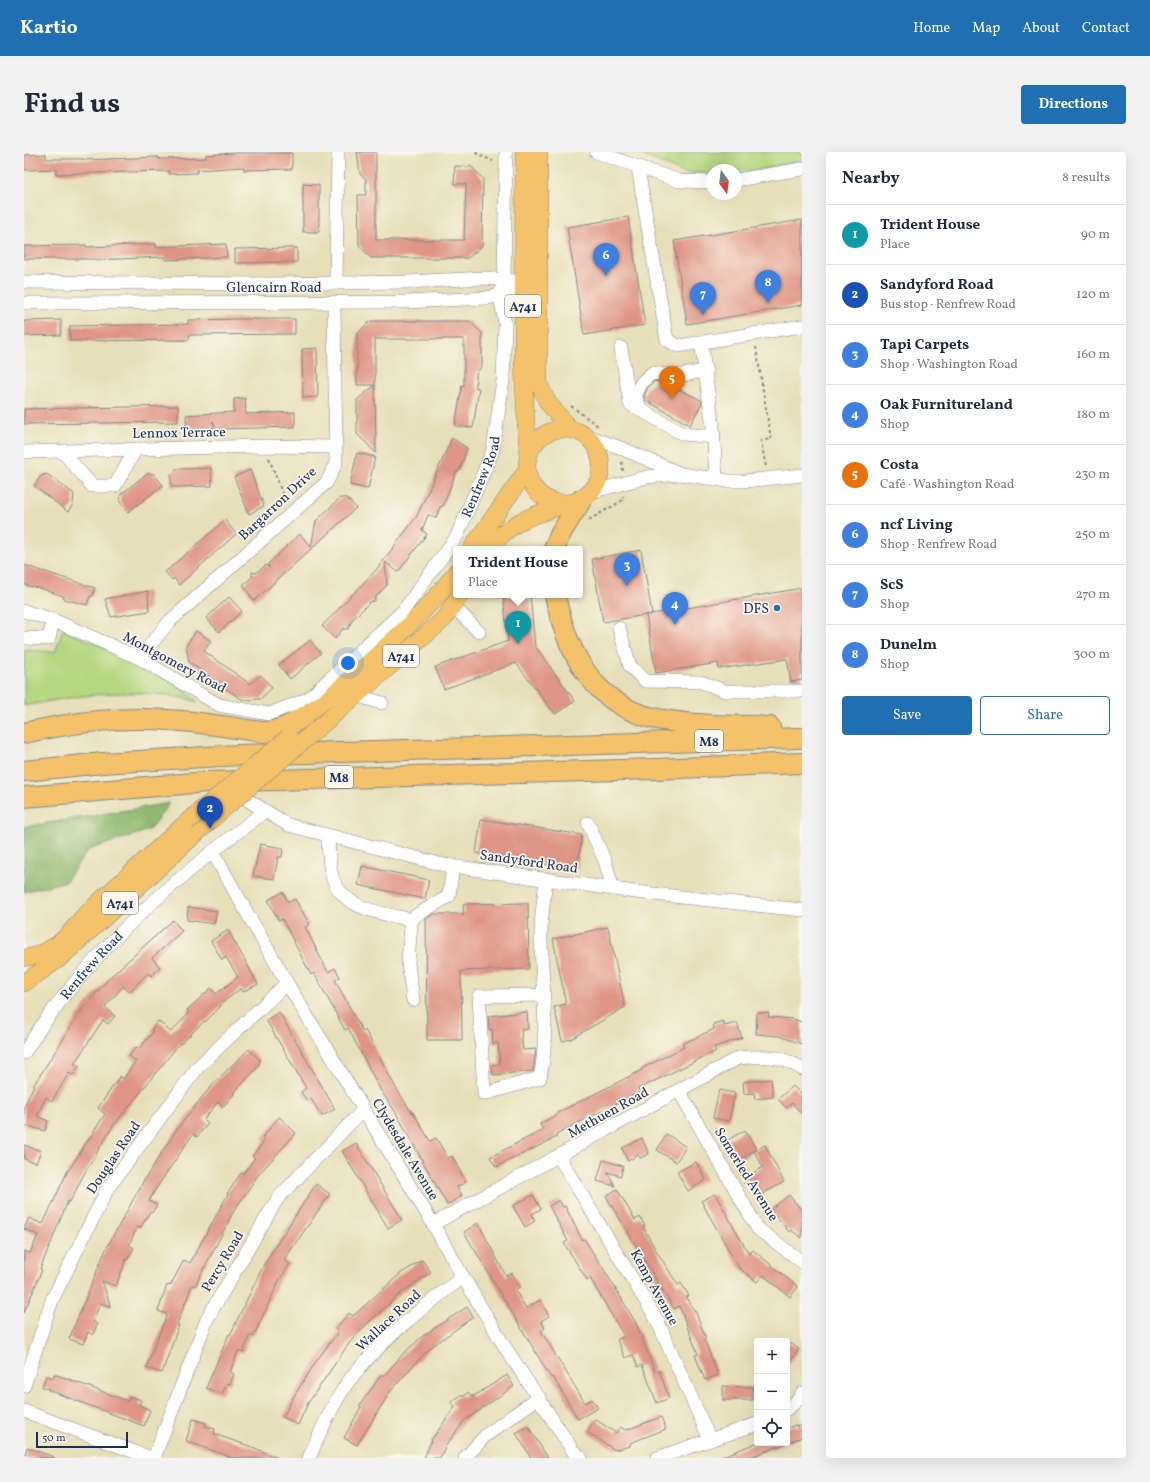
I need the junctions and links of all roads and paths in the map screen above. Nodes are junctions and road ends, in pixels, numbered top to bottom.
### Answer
1 (338, 152) edge
2 (476, 152) edge
3 (506, 152) edge
4 (524, 152) edge
5 (539, 152) edge
6 (596, 152) edge
7 (506, 166) junction
8 (638, 168) junction
9 (802, 168) edge
10 (742, 179) edge
11 (706, 182) edge
12 (504, 280) junction
13 (24, 282) edge
14 (406, 282) junction
15 (336, 283) junction
16 (270, 284) junction
17 (523, 286) junction
18 (500, 295) junction
19 (24, 302) edge
20 (271, 302) junction
21 (405, 302) junction
22 (334, 303) junction
23 (802, 326) edge
24 (754, 334) junction
25 (701, 342) junction
26 (621, 348) dead end
27 (705, 367) junction
28 (568, 404) dead end
29 (641, 410) junction
30 (601, 428) dead end
31 (576, 432) junction
32 (714, 437) junction
33 (264, 446) junction
34 (335, 447) junction
35 (136, 449) junction
36 (24, 452) edge
37 (63, 452) junction
38 (528, 464) junction
39 (766, 468) dead end
40 (681, 474) junction
41 (798, 476) edge
42 (716, 479) junction
43 (581, 498) junction
44 (290, 515) junction
45 (473, 546) edge
46 (492, 546) edge
47 (555, 546) edge
48 (453, 576) edge
49 (556, 598) edge
50 (457, 600) edge
51 (24, 610) edge
52 (53, 620) junction
53 (619, 628) dead end
54 (479, 632) dead end
55 (24, 638) edge
56 (140, 658) junction
57 (802, 691) edge
58 (356, 695) junction
59 (382, 703) dead end
60 (329, 709) junction
61 (269, 714) joint
62 (802, 729) edge
63 (24, 733) edge
64 (802, 738) edge
65 (802, 762) edge
66 (24, 771) edge
67 (166, 784) junction
68 (240, 795) junction
69 (24, 798) edge
70 (24, 810) edge
71 (264, 812) junction
72 (588, 823) dead end
73 (328, 836) junction
74 (212, 851) junction
75 (453, 866) junction
76 (546, 880) junction
77 (142, 881) junction
78 (613, 889) junction
79 (159, 897) junction
80 (802, 910) edge
81 (86, 914) junction
82 (412, 920) junction
83 (24, 949) edge
84 (24, 958) edge
85 (287, 983) junction
86 (24, 984) edge
87 (543, 995) junction
88 (413, 1000) dead end
89 (24, 1053) edge
90 (802, 1069) edge
91 (678, 1091) junction
92 (363, 1110) junction
93 (559, 1156) junction
94 (433, 1224) junction
95 (802, 1262) edge
96 (463, 1277) junction
97 (24, 1386) edge
98 (802, 1393) edge
99 (539, 1397) junction
100 (790, 1406) edge
101 (24, 1411) edge
102 (754, 1425) edge
103 (710, 1440) junction
104 (153, 1458) edge
105 (309, 1458) edge
106 (465, 1458) edge
107 (581, 1458) edge
108 (657, 1458) edge

1 - 15 street
2 - 7 path
3 - 7 street, Renfrew Road
4 - 17 main road, A741
5 - 31 main road, A741
6 - 8 street
7 - 12 street, Renfrew Road
8 - 11 street
8 - 25 street
9 - 10 street
12 - 14 street, Glencairn Road
12 - 17 street, Glencairn Road
12 - 18 street, Renfrew Road
13 - 16 street, Glencairn Road
14 - 15 street, Glencairn Road
14 - 21 street
15 - 16 street, Glencairn Road
16 - 20 street
17 - 18 street, Glencairn Road
17 - 38 main road, A741
18 - 21 street, Glencairn Road
18 - 61 street, Renfrew Road
19 - 20 street, Glencairn Road
20 - 22 street, Glencairn Road
21 - 22 street, Glencairn Road
22 - 34 street, Bargarron Drive
23 - 24 street
24 - 25 street
24 - 39 path
25 - 27 street
26 - 29 street
27 - 29 street
27 - 32 street
28 - 30 path
29 - 32 street
31 - 38 main road
31 - 40 street
31 - 43 main road
32 - 42 street
33 - 34 street, Lennox Terrace
33 - 35 street, Lennox Terrace
33 - 44 path
34 - 44 street, Bargarron Drive
35 - 37 street, Lennox Terrace
35 - 37 street
36 - 37 street, Lennox Terrace
38 - 43 main road
38 - 45 main road
40 - 42 street
40 - 43 street
41 - 42 street
43 - 46 main road
43 - 47 highway
44 - 56 street, Bargarron Drive
48 - 60 main road, A741
49 - 62 highway
50 - 54 street
50 - 58 main road, A741
51 - 52 street, Montgomery Road
52 - 55 street
52 - 56 street, Montgomery Road
53 - 57 street
56 - 61 street, Montgomery Road
58 - 59 street
58 - 60 main road, A741
60 - 63 highway
60 - 68 main road, A741, bridge
60 - 81 main road, A741, bridge
64 - 66 highway, M8
65 - 67 highway, M8
67 - 69 highway, M8
67 - 70 highway
68 - 71 street, Sandyford Road
68 - 77 main road, A741, bridge
71 - 73 street, Sandyford Road
71 - 74 street, Renfrew Road
72 - 78 street
73 - 75 street, Sandyford Road
73 - 82 street
74 - 79 street, Renfrew Road
74 - 85 street, Clydesdale Avenue
75 - 76 street, Sandyford Road
75 - 82 street
76 - 78 street, Sandyford Road
76 - 87 street
77 - 79 street
77 - 86 main road, A741
78 - 80 street, Sandyford Road
79 - 89 street, Renfrew Road
81 - 83 main road, A741
81 - 84 main road, A741
82 - 88 street
85 - 92 street, Clydesdale Avenue
85 - 97 street, Douglas Road
87 - 87 street
90 - 91 street, Methuen Road
91 - 93 street, Methuen Road
91 - 95 street, Somerled Avenue
92 - 94 street, Clydesdale Avenue
92 - 104 street, Percy Road
93 - 94 street, Methuen Road
93 - 103 street, Kemp Avenue
94 - 96 street, Clydesdale Avenue
96 - 99 street, Clydesdale Avenue
96 - 105 street, Wallace Road
98 - 100 street
99 - 106 street
99 - 107 street, Clydesdale Avenue
101 - 104 street
102 - 103 street
103 - 108 street

